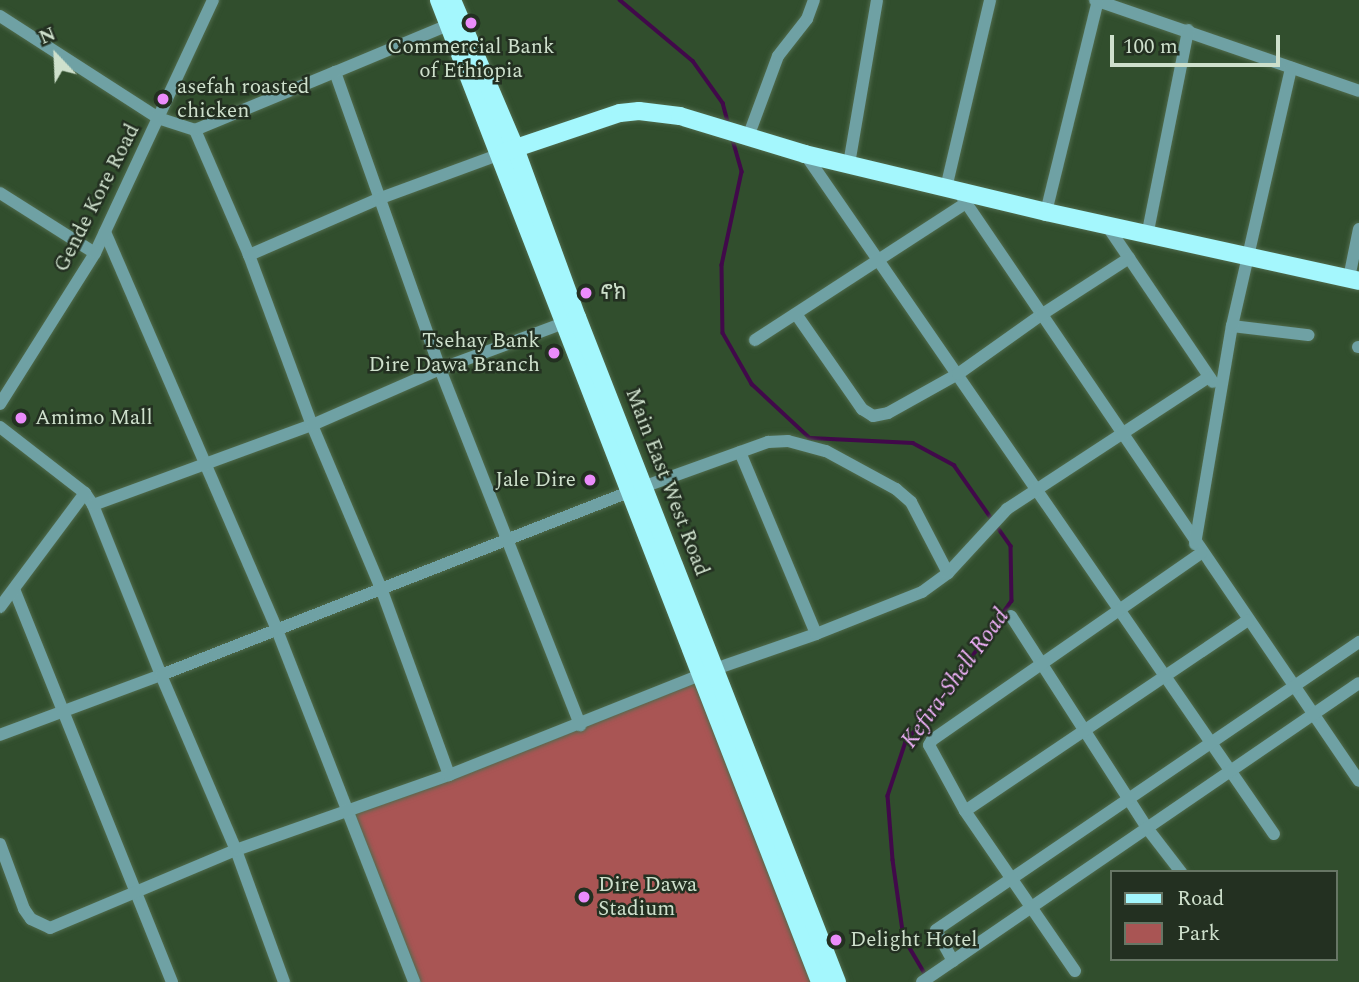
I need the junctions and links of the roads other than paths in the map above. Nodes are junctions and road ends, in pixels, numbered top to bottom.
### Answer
1 (213, 0) edge
2 (439, 0) edge
3 (452, 0) edge
4 (814, 0) edge
5 (877, 0) edge
6 (990, 0) edge
7 (1097, 1) edge
8 (0, 16) edge
9 (456, 21) junction
10 (1188, 30) junction
11 (1291, 68) junction
12 (335, 72) junction
13 (1359, 91) edge
14 (159, 118) junction
15 (195, 130) junction
16 (737, 133) junction
17 (508, 151) junction
18 (805, 154) junction
19 (849, 164) junction
20 (0, 194) edge
21 (957, 194) junction
22 (378, 198) junction
23 (1046, 212) junction
24 (1108, 227) junction
25 (1359, 229) edge
26 (105, 232) junction
27 (1147, 236) junction
28 (95, 253) junction
29 (249, 255) junction
30 (878, 258) junction
31 (1129, 258) junction
32 (1249, 258) junction
33 (1354, 280) edge
34 (796, 314) junction
35 (1041, 315) junction
36 (571, 320) junction
37 (1232, 326) junction
38 (1308, 335) dead end
39 (755, 340) dead end
40 (440, 369) junction
41 (958, 374) junction
42 (1209, 377) junction
43 (1221, 394) junction
44 (0, 404) edge
45 (312, 425) junction
46 (0, 427) edge
47 (1121, 435) junction
48 (740, 452) junction
49 (206, 465) junction
50 (636, 489) junction
51 (1037, 490) junction
52 (85, 493) junction
53 (93, 505) junction
54 (507, 540) junction
55 (1198, 548) junction
56 (948, 573) junction
57 (381, 588) junction
58 (14, 589) junction
59 (0, 607) edge
60 (1119, 610) junction
61 (1011, 616) dead end
62 (1248, 620) junction
63 (277, 630) junction
64 (816, 634) junction
65 (1359, 642) edge
66 (1040, 665) junction
67 (708, 672) junction
68 (161, 675) junction
69 (1166, 677) junction
70 (1359, 683) edge
71 (1292, 686) junction
72 (65, 710) junction
73 (1312, 715) junction
74 (580, 725) junction
75 (1085, 731) junction
76 (0, 735) edge
77 (1211, 743) junction
78 (1230, 771) junction
79 (449, 775) junction
80 (1359, 781) edge
81 (1128, 798) junction
82 (346, 811) junction
83 (965, 811) junction
84 (1147, 828) junction
85 (1274, 834) dead end
86 (0, 844) edge
87 (236, 850) junction
88 (1179, 870) edge
89 (1010, 879) junction
90 (135, 893) junction
91 (1030, 908) junction
92 (953, 961) junction
93 (1075, 971) dead end
94 (829, 981) edge
95 (172, 982) edge
96 (284, 982) edge
97 (414, 982) edge
98 (922, 982) edge

1 - 14 street, Gende Kore Road
2 - 9 main road, Main East West Road
3 - 9 main road, Main East West Road
4 - 16 street
5 - 19 street
6 - 21 street
7 - 10 street
7 - 23 street
8 - 14 street
9 - 12 street
9 - 17 main road, Main East West Road
10 - 11 street
10 - 27 street
11 - 13 street
11 - 32 street
12 - 15 street
12 - 22 street
14 - 15 street
14 - 26 street, Gende Kore Road
15 - 29 street
16 - 17 main road
16 - 18 main road
17 - 22 street
17 - 36 main road, Main East West Road
18 - 19 main road
18 - 30 street
19 - 21 main road
20 - 28 street
21 - 23 main road
21 - 30 street
21 - 35 street
22 - 29 street
22 - 40 street
23 - 24 main road
24 - 27 main road
24 - 31 street
25 - 33 street
26 - 28 street, Gende Kore Road
26 - 49 street
27 - 32 main road
28 - 44 street, Gende Kore Road
29 - 45 street
30 - 34 street
30 - 41 street
31 - 35 street
31 - 42 street
32 - 33 main road
32 - 37 street
34 - 39 street
34 - 41 street
35 - 41 street
35 - 47 street
36 - 40 street
36 - 50 main road, Main East West Road
37 - 38 street
37 - 43 street
40 - 45 street
40 - 54 street
41 - 51 street
42 - 43 street
42 - 47 street
43 - 55 street
45 - 49 street
45 - 57 street
46 - 52 street
47 - 51 street
47 - 55 street
48 - 50 street
48 - 56 street
48 - 64 street
49 - 53 street
49 - 63 street
50 - 54 street
50 - 67 main road, Main East West Road
51 - 56 street
51 - 60 street
52 - 53 street
52 - 58 street
53 - 68 street
54 - 57 street
54 - 74 street
55 - 60 street
55 - 62 street
56 - 64 street
57 - 63 street
57 - 79 street
58 - 59 street
58 - 72 street
60 - 66 street
60 - 69 street
61 - 66 street
62 - 69 street
62 - 71 street
63 - 68 street
63 - 82 street
64 - 67 street
65 - 71 street
66 - 75 street
66 - 83 street
67 - 74 street
67 - 94 main road, Main East West Road
68 - 72 street
68 - 87 street
69 - 75 street
69 - 77 street
70 - 73 street
71 - 73 street
71 - 77 street
72 - 76 street
72 - 90 street
73 - 78 street
73 - 80 street
74 - 79 street
75 - 81 street
75 - 83 street
77 - 78 street
77 - 81 street
78 - 84 street
78 - 85 street
79 - 82 street
81 - 84 street
81 - 89 street
82 - 87 street
82 - 97 street
83 - 89 street
84 - 88 street
84 - 91 street
86 - 90 street
87 - 90 street
87 - 96 street
89 - 91 street
89 - 92 street
90 - 95 street
91 - 92 street
91 - 93 street
92 - 98 street

